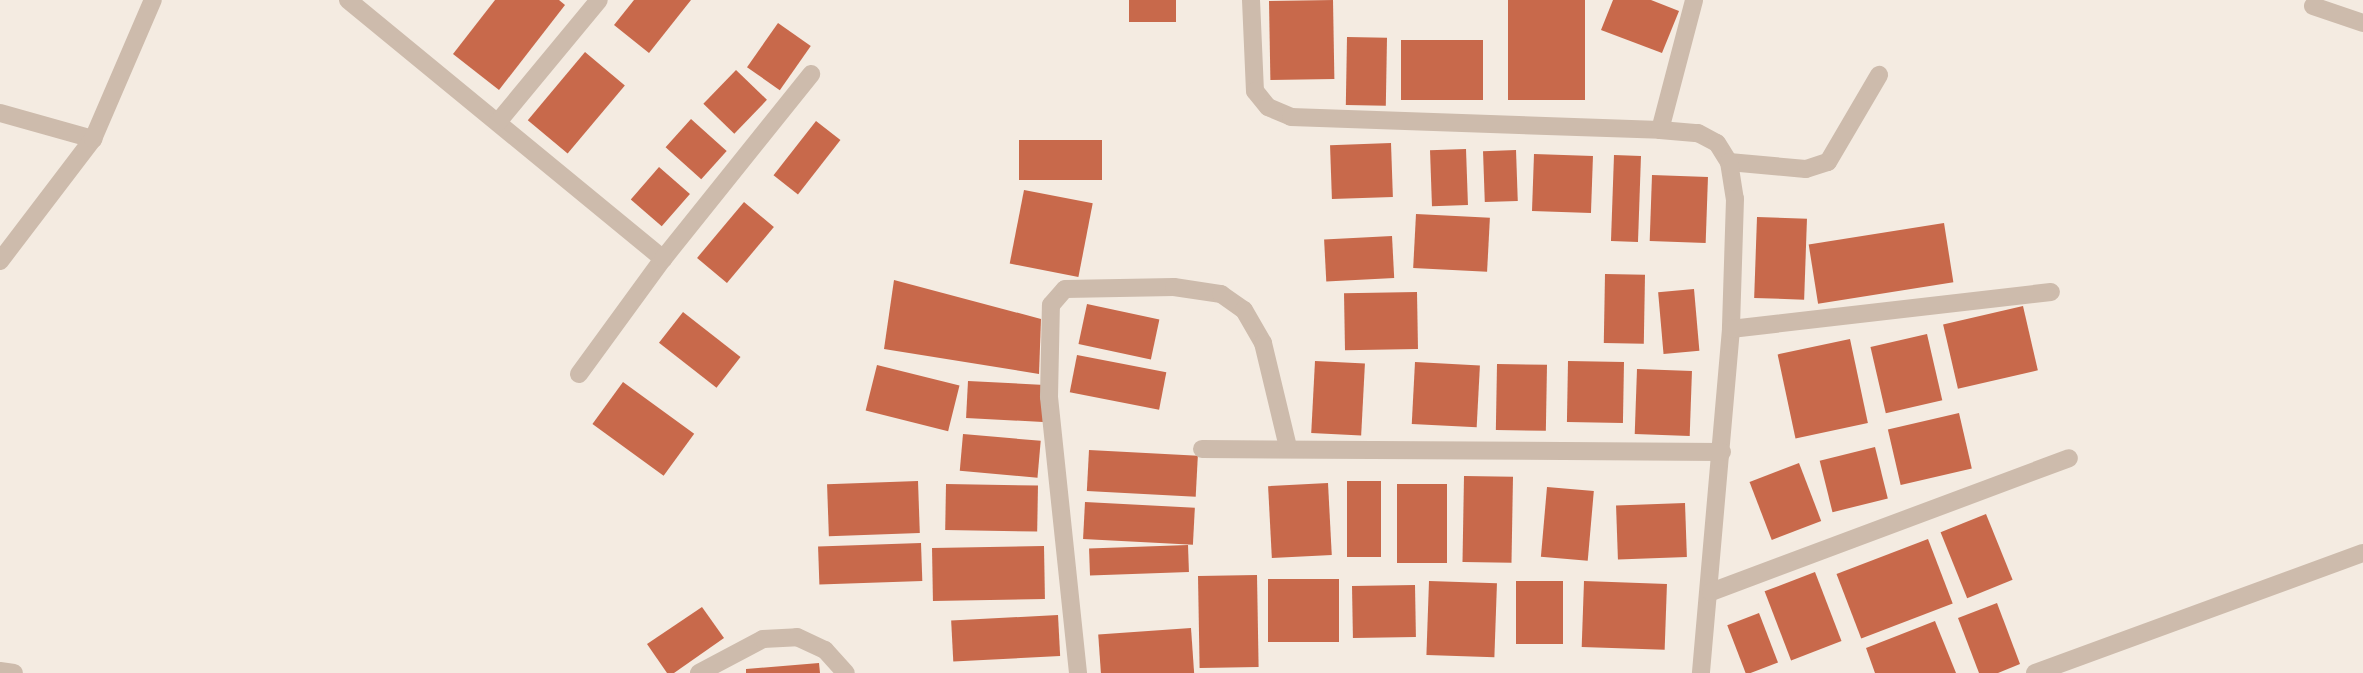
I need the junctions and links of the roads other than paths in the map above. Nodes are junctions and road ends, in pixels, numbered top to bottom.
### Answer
1 (153, 0) edge
2 (348, 0) edge
3 (599, 0) edge
4 (1251, 0) edge
5 (1694, 0) edge
6 (2313, 6) dead end
7 (2363, 23) edge
8 (811, 74) dead end
9 (1880, 75) dead end
10 (0, 113) edge
11 (498, 122) junction
12 (1660, 130) junction
13 (93, 139) junction
14 (1728, 162) junction
15 (663, 258) junction
16 (0, 261) edge
17 (2051, 292) dead end
18 (1731, 329) junction
19 (579, 374) dead end
20 (1288, 447) junction
21 (1202, 449) dead end
22 (1722, 452) junction
23 (2069, 458) dead end
24 (2363, 553) edge
25 (1711, 592) junction
26 (0, 671) edge
27 (14, 673) edge
28 (698, 673) edge
29 (846, 673) edge
30 (1078, 673) edge
31 (1701, 673) edge
32 (2035, 673) edge

1 - 13 street
2 - 11 street
3 - 11 street
4 - 12 street
5 - 12 street
6 - 7 street
8 - 15 street
9 - 14 street
10 - 13 street
11 - 15 street
12 - 14 street
13 - 16 street
14 - 18 street
15 - 19 street
17 - 18 street
18 - 22 street
20 - 21 street
20 - 22 street
20 - 30 street
22 - 25 street
23 - 25 street
24 - 32 street
25 - 31 street
26 - 27 street
28 - 29 street

